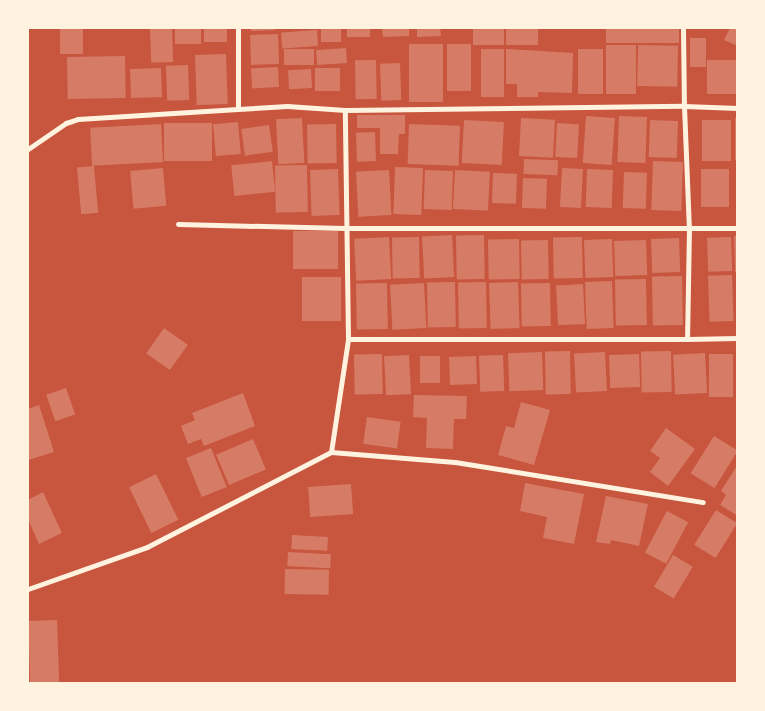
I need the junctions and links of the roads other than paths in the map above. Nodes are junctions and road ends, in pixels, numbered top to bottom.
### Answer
1 (238, 28) edge
2 (683, 28) edge
3 (684, 106) junction
4 (738, 108) edge
5 (238, 109) junction
6 (345, 110) junction
7 (28, 149) edge
8 (178, 224) dead end
9 (345, 228) junction
10 (689, 228) junction
11 (738, 228) edge
12 (738, 338) edge
13 (348, 339) junction
14 (687, 339) junction
15 (331, 452) junction
16 (703, 502) dead end
17 (28, 589) edge

1 - 5 street
2 - 3 street
3 - 4 street
3 - 6 street
3 - 10 street
5 - 6 street
5 - 7 street
6 - 9 street
8 - 9 street
9 - 10 street
9 - 13 street
10 - 11 street
10 - 14 street
12 - 14 street
13 - 14 street
13 - 15 street
15 - 16 street
15 - 17 street

